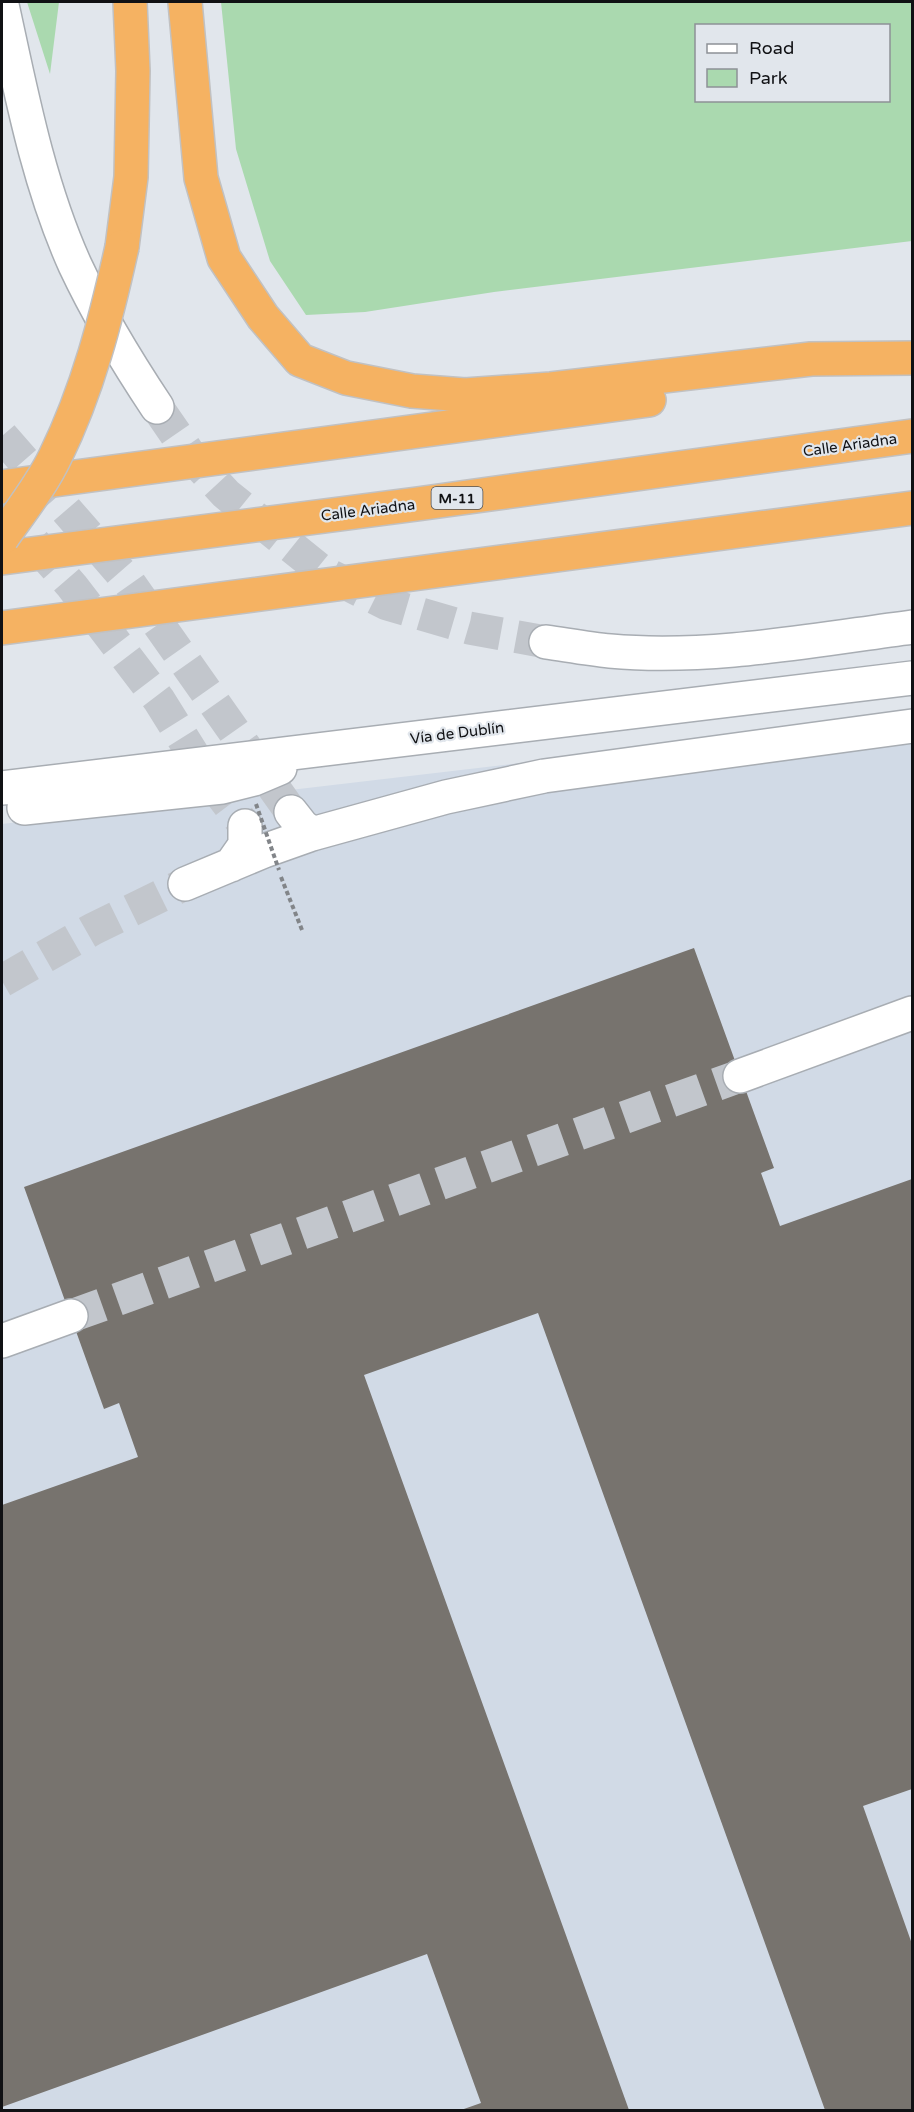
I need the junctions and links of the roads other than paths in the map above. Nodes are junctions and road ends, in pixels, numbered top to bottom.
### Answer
1 (130, 2) edge
2 (185, 2) edge
3 (2, 5) edge
4 (912, 358) edge
5 (912, 364) edge
6 (157, 407) tunnel mouth
7 (912, 436) edge
8 (2, 487) edge
9 (912, 508) edge
10 (2, 538) edge
11 (2, 558) edge
12 (912, 627) edge
13 (2, 628) edge
14 (546, 642) tunnel mouth
15 (912, 678) edge
16 (912, 726) edge
17 (315, 750) junction
18 (2, 788) edge
19 (2, 811) edge
20 (250, 815) road end
21 (231, 865) junction
22 (185, 884) tunnel mouth
23 (912, 1013) edge
24 (740, 1076) tunnel mouth
25 (71, 1316) tunnel mouth
26 (2, 1341) edge

1 - 10 highway, bridge
2 - 4 highway
3 - 6 street
5 - 8 highway
7 - 11 highway, Calle Ariadna / M-11
9 - 13 highway
12 - 14 street
15 - 17 street, Vía de Dublín
16 - 21 street
17 - 18 street, Vía de Dublín
17 - 19 street
20 - 21 street
21 - 22 street
23 - 24 street
25 - 26 street

